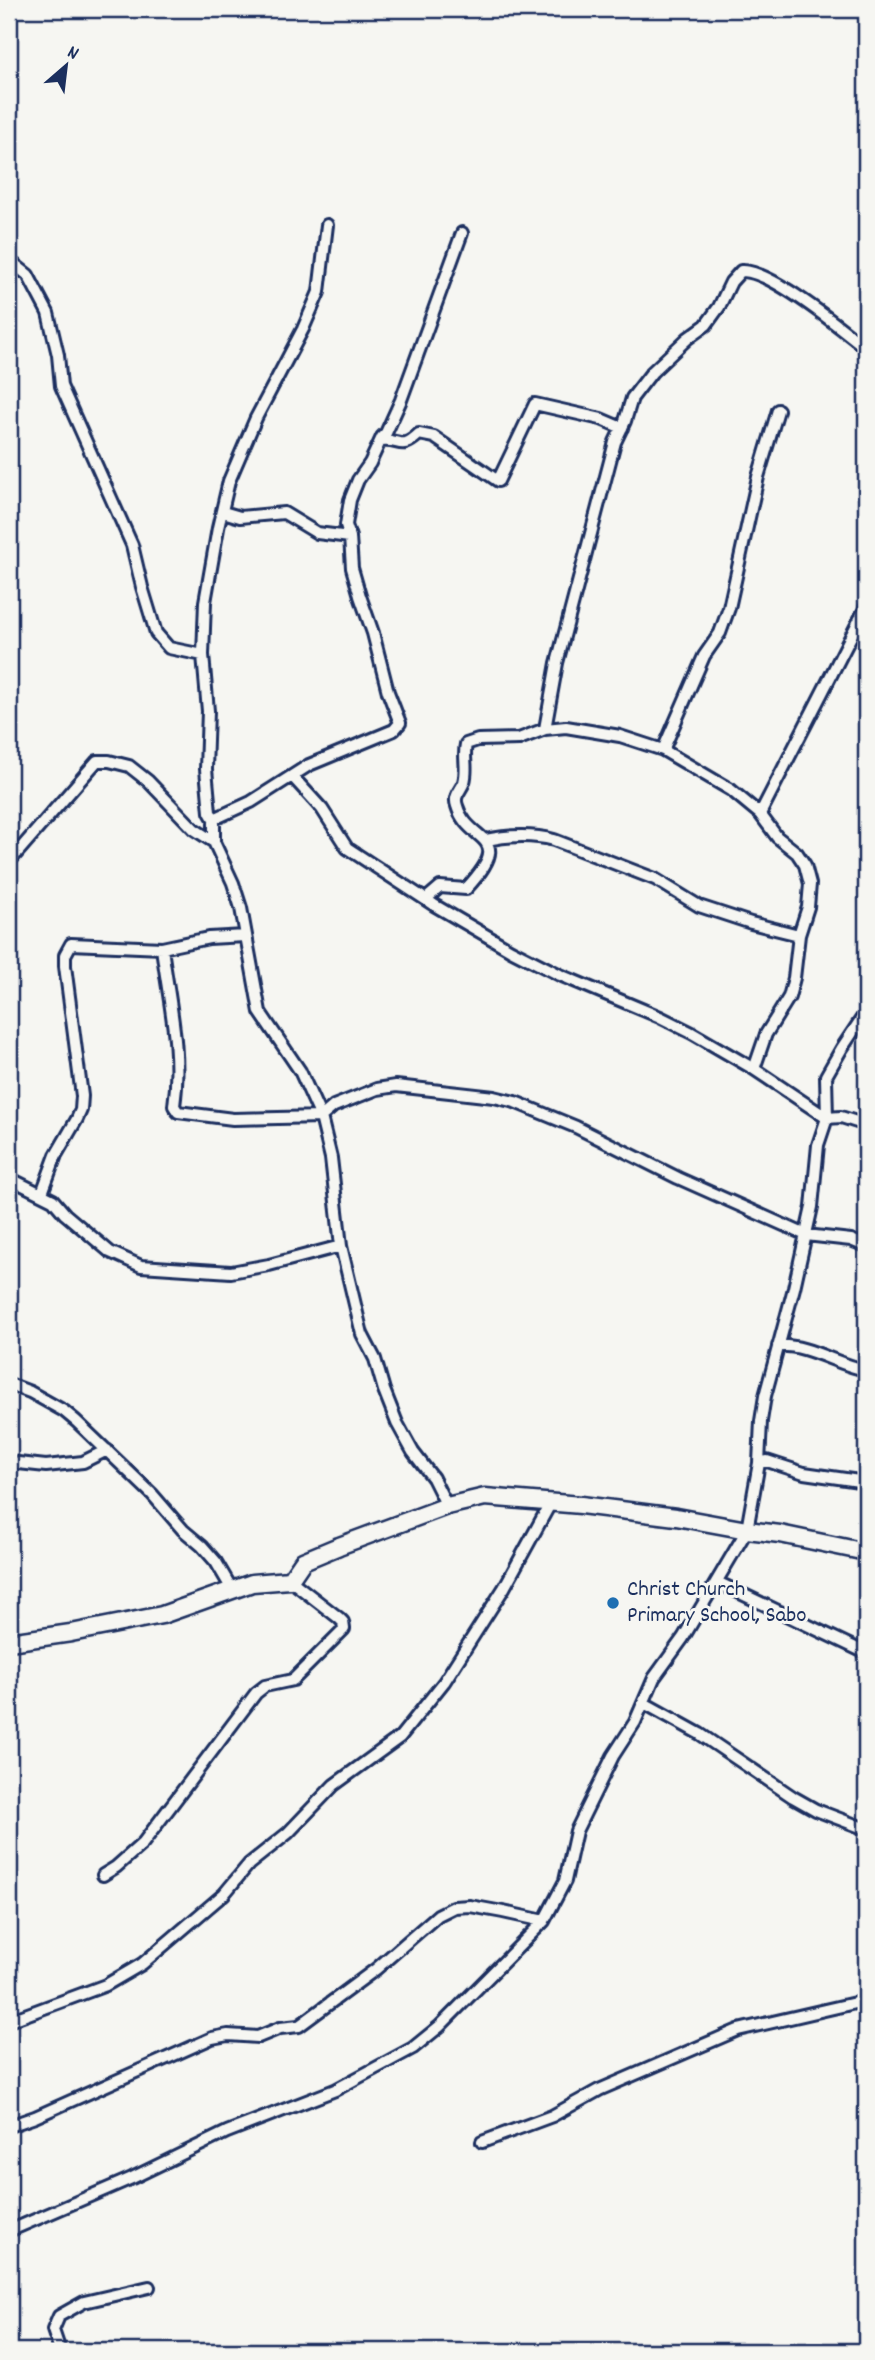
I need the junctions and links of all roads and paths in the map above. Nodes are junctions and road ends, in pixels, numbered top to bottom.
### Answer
1 (327, 225) dead end
2 (462, 233) dead end
3 (9, 260) edge
4 (866, 348) edge
5 (778, 410) dead end
6 (622, 428) junction
7 (381, 441) junction
8 (223, 512) junction
9 (350, 537) junction
10 (866, 607) edge
11 (203, 655) junction
12 (545, 729) junction
13 (663, 750) junction
14 (292, 776) junction
15 (761, 814) junction
16 (214, 819) junction
17 (486, 840) junction
18 (214, 842) junction
19 (9, 862) edge
20 (426, 899) junction
21 (799, 935) junction
22 (245, 936) junction
23 (162, 948) junction
24 (866, 1013) edge
25 (754, 1069) junction
26 (321, 1117) junction
27 (827, 1118) junction
28 (866, 1125) edge
29 (9, 1178) edge
30 (42, 1193) junction
31 (806, 1235) junction
32 (341, 1246) junction
33 (866, 1246) edge
34 (778, 1346) junction
35 (866, 1370) edge
36 (9, 1384) edge
37 (107, 1450) junction
38 (9, 1462) edge
39 (759, 1463) junction
40 (866, 1482) edge
41 (550, 1504) junction
42 (447, 1506) junction
43 (747, 1530) junction
44 (866, 1552) edge
45 (289, 1580) junction
46 (717, 1582) junction
47 (233, 1591) junction
48 (9, 1642) edge
49 (866, 1653) edge
50 (644, 1703) junction
51 (866, 1829) edge
52 (103, 1875) dead end
53 (544, 1922) junction
54 (866, 2003) edge
55 (9, 2021) edge
56 (9, 2126) edge
57 (482, 2142) dead end
58 (9, 2231) edge
59 (149, 2287) dead end
60 (60, 2351) edge

1 - 8 street
2 - 7 street
3 - 11 street
4 - 6 street
5 - 13 street
6 - 7 street
6 - 12 street
7 - 9 street
8 - 9 street
8 - 11 street
9 - 14 street
10 - 15 street
11 - 16 street
12 - 13 street
12 - 17 street
13 - 15 street
14 - 16 street
14 - 20 street
15 - 21 street
16 - 18 street
17 - 20 street
17 - 21 street
18 - 19 street
18 - 22 street
20 - 25 street
21 - 25 street
22 - 23 street
22 - 26 street
23 - 26 street
23 - 30 street
24 - 27 street
25 - 27 street
26 - 31 street
26 - 32 street
27 - 28 street
27 - 31 street
29 - 30 street
30 - 32 street
31 - 33 street
31 - 34 street
32 - 42 street
34 - 35 street
34 - 39 street
36 - 37 street
37 - 38 street
37 - 47 street
39 - 40 street
39 - 43 street
41 - 42 street
41 - 43 street
41 - 55 street
42 - 45 street
43 - 44 street
43 - 46 street
45 - 47 street
45 - 52 street
46 - 49 street
46 - 50 street
47 - 48 street
50 - 51 street
50 - 53 street
53 - 56 street
53 - 58 street
54 - 57 street
59 - 60 street

